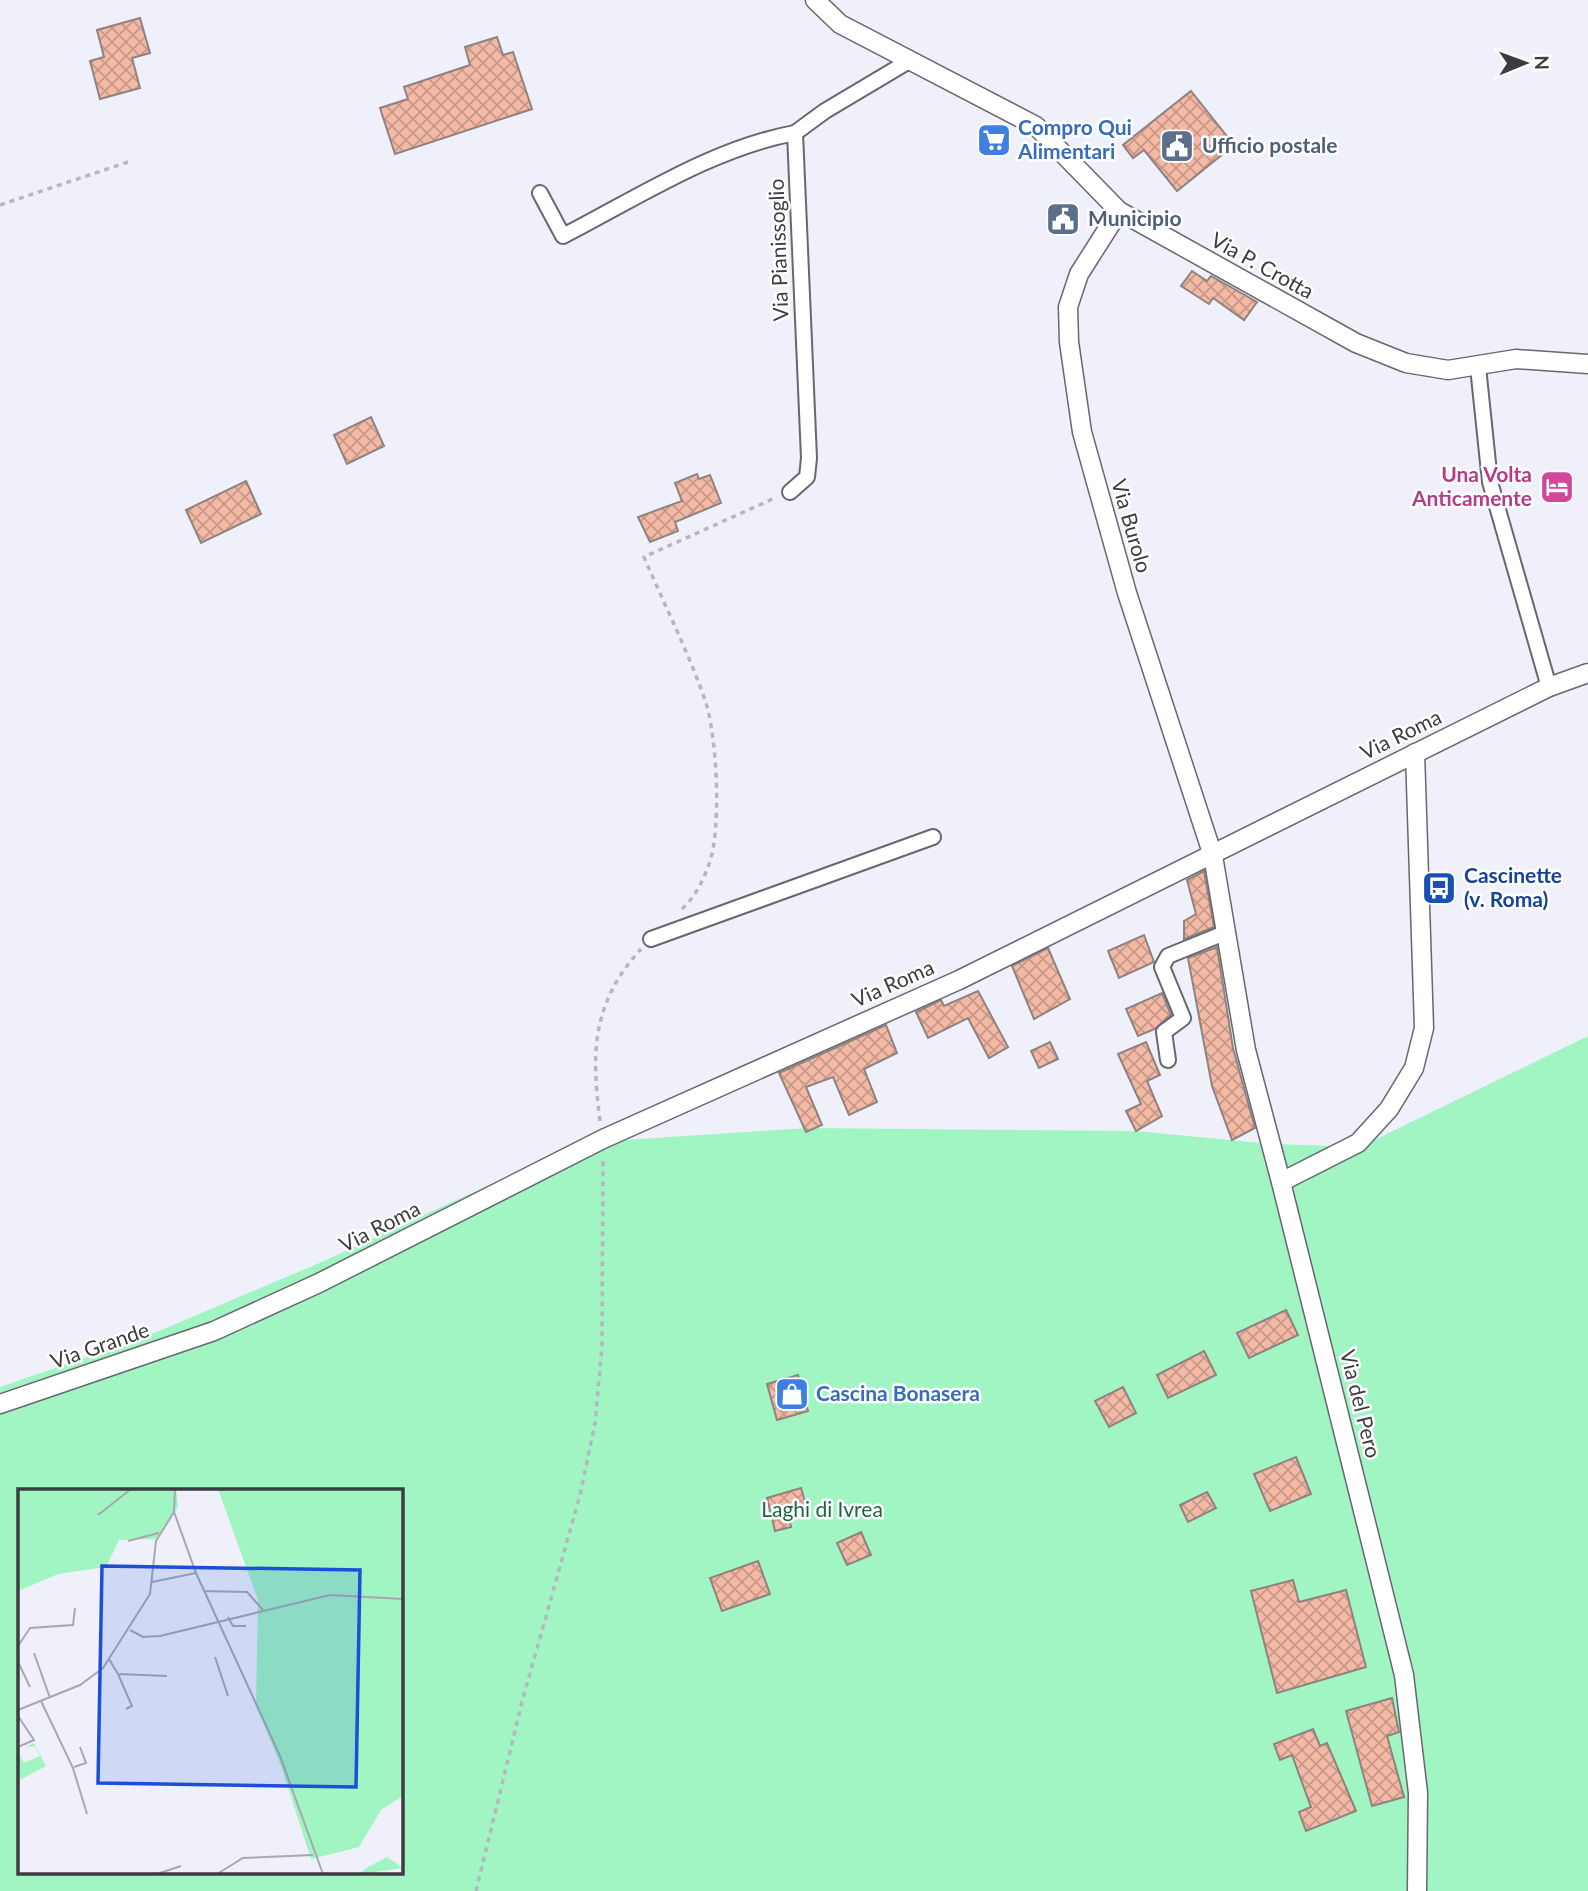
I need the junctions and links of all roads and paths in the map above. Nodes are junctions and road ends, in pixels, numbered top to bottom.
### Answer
1 (815, 0) edge
2 (909, 61) junction
3 (795, 133) junction
4 (131, 161) dead end
5 (540, 193) dead end
6 (0, 205) edge
7 (1119, 211) junction
8 (1588, 364) edge
9 (1478, 367) junction
10 (790, 492) joint
11 (1588, 673) edge
12 (1549, 687) junction
13 (1415, 753) junction
14 (933, 837) dead end
15 (1213, 856) junction
16 (677, 914) dead end
17 (1227, 932) junction
18 (651, 939) joint
19 (1168, 1060) dead end
20 (603, 1139) junction
21 (1281, 1182) junction
22 (214, 1331) joint
23 (0, 1404) edge
24 (476, 1891) edge
25 (1418, 1891) edge

1 - 2 street, Via P. Crotta
2 - 3 street
2 - 7 street, Via P. Crotta
3 - 5 street
3 - 10 street, Via Pianissoglio
4 - 6 path
7 - 9 street, Via P. Crotta
7 - 15 street, Via Burolo
8 - 9 street, Via P. Crotta
9 - 12 street
10 - 16 path
11 - 12 street, Via Roma
12 - 13 street, Via Roma
13 - 15 street, Via Roma
13 - 21 street
14 - 18 street
15 - 17 street, Via del Pero
15 - 20 street, Via Roma
17 - 19 street
17 - 21 street, Via del Pero
18 - 20 path
20 - 22 street, Via Roma
20 - 24 path
21 - 25 street, Via del Pero
22 - 23 street, Via Grande

